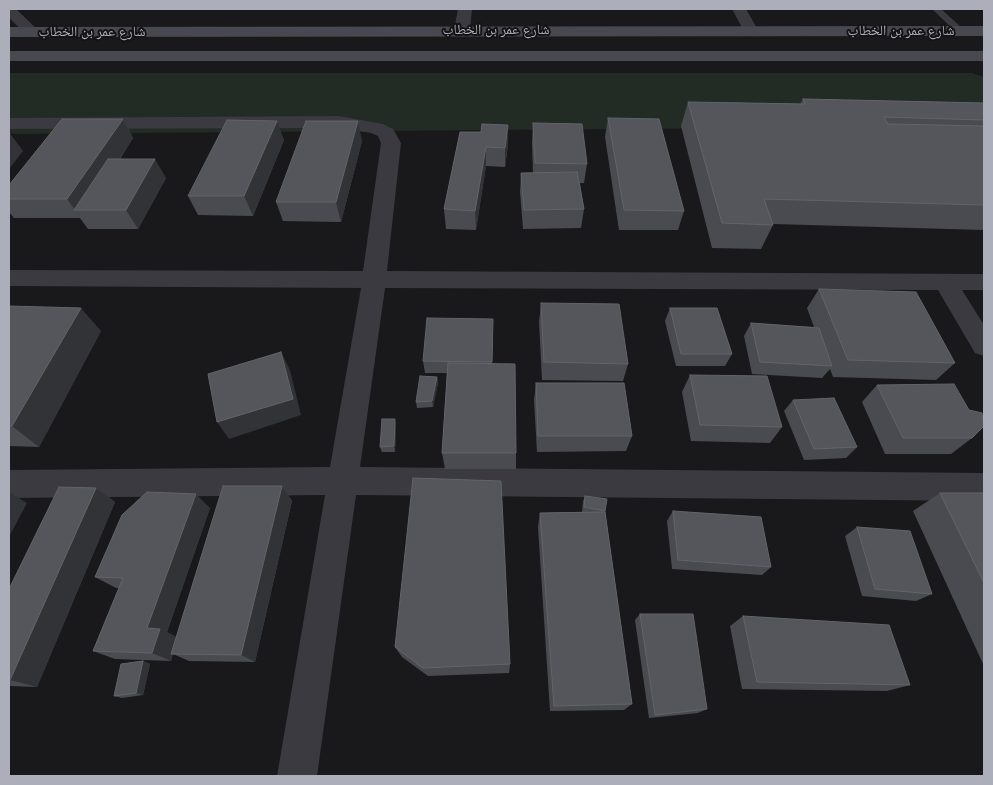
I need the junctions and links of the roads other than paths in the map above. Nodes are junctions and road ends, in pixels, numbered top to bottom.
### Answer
1 (465, 9) edge
2 (739, 9) edge
3 (936, 9) edge
4 (9, 10) edge
5 (984, 20) edge
6 (956, 27) junction
7 (462, 30) junction
8 (504, 30) junction
9 (750, 30) junction
10 (379, 31) junction
11 (932, 31) junction
12 (984, 31) edge
13 (9, 32) edge
14 (32, 32) junction
15 (511, 55) junction
16 (9, 56) edge
17 (390, 56) junction
18 (920, 56) junction
19 (984, 56) edge
20 (984, 61) edge
21 (9, 123) edge
22 (9, 278) edge
23 (374, 279) junction
24 (944, 281) junction
25 (984, 282) edge
26 (984, 346) edge
27 (343, 481) junction
28 (9, 484) edge
29 (984, 487) edge
30 (297, 776) edge

1 - 7 street
2 - 9 street
3 - 6 lane
4 - 14 street
5 - 6 street
6 - 11 street
7 - 8 street, شارع عمر بن الخطاب
7 - 10 street, شارع عمر بن الخطاب
8 - 9 street, شارع عمر بن الخطاب
8 - 15 street
9 - 11 street, شارع عمر بن الخطاب
10 - 14 street, شارع عمر بن الخطاب
10 - 17 street
11 - 12 street, شارع عمر بن الخطاب
13 - 14 street, شارع عمر بن الخطاب
15 - 17 street, شارع عمر بن الخطاب
15 - 18 street, شارع عمر بن الخطاب
16 - 17 street, شارع عمر بن الخطاب
18 - 19 street, شارع عمر بن الخطاب
18 - 20 street
21 - 23 street
22 - 23 street
23 - 24 street
23 - 27 street
24 - 25 street
24 - 26 street
27 - 28 street
27 - 29 street
27 - 30 street

